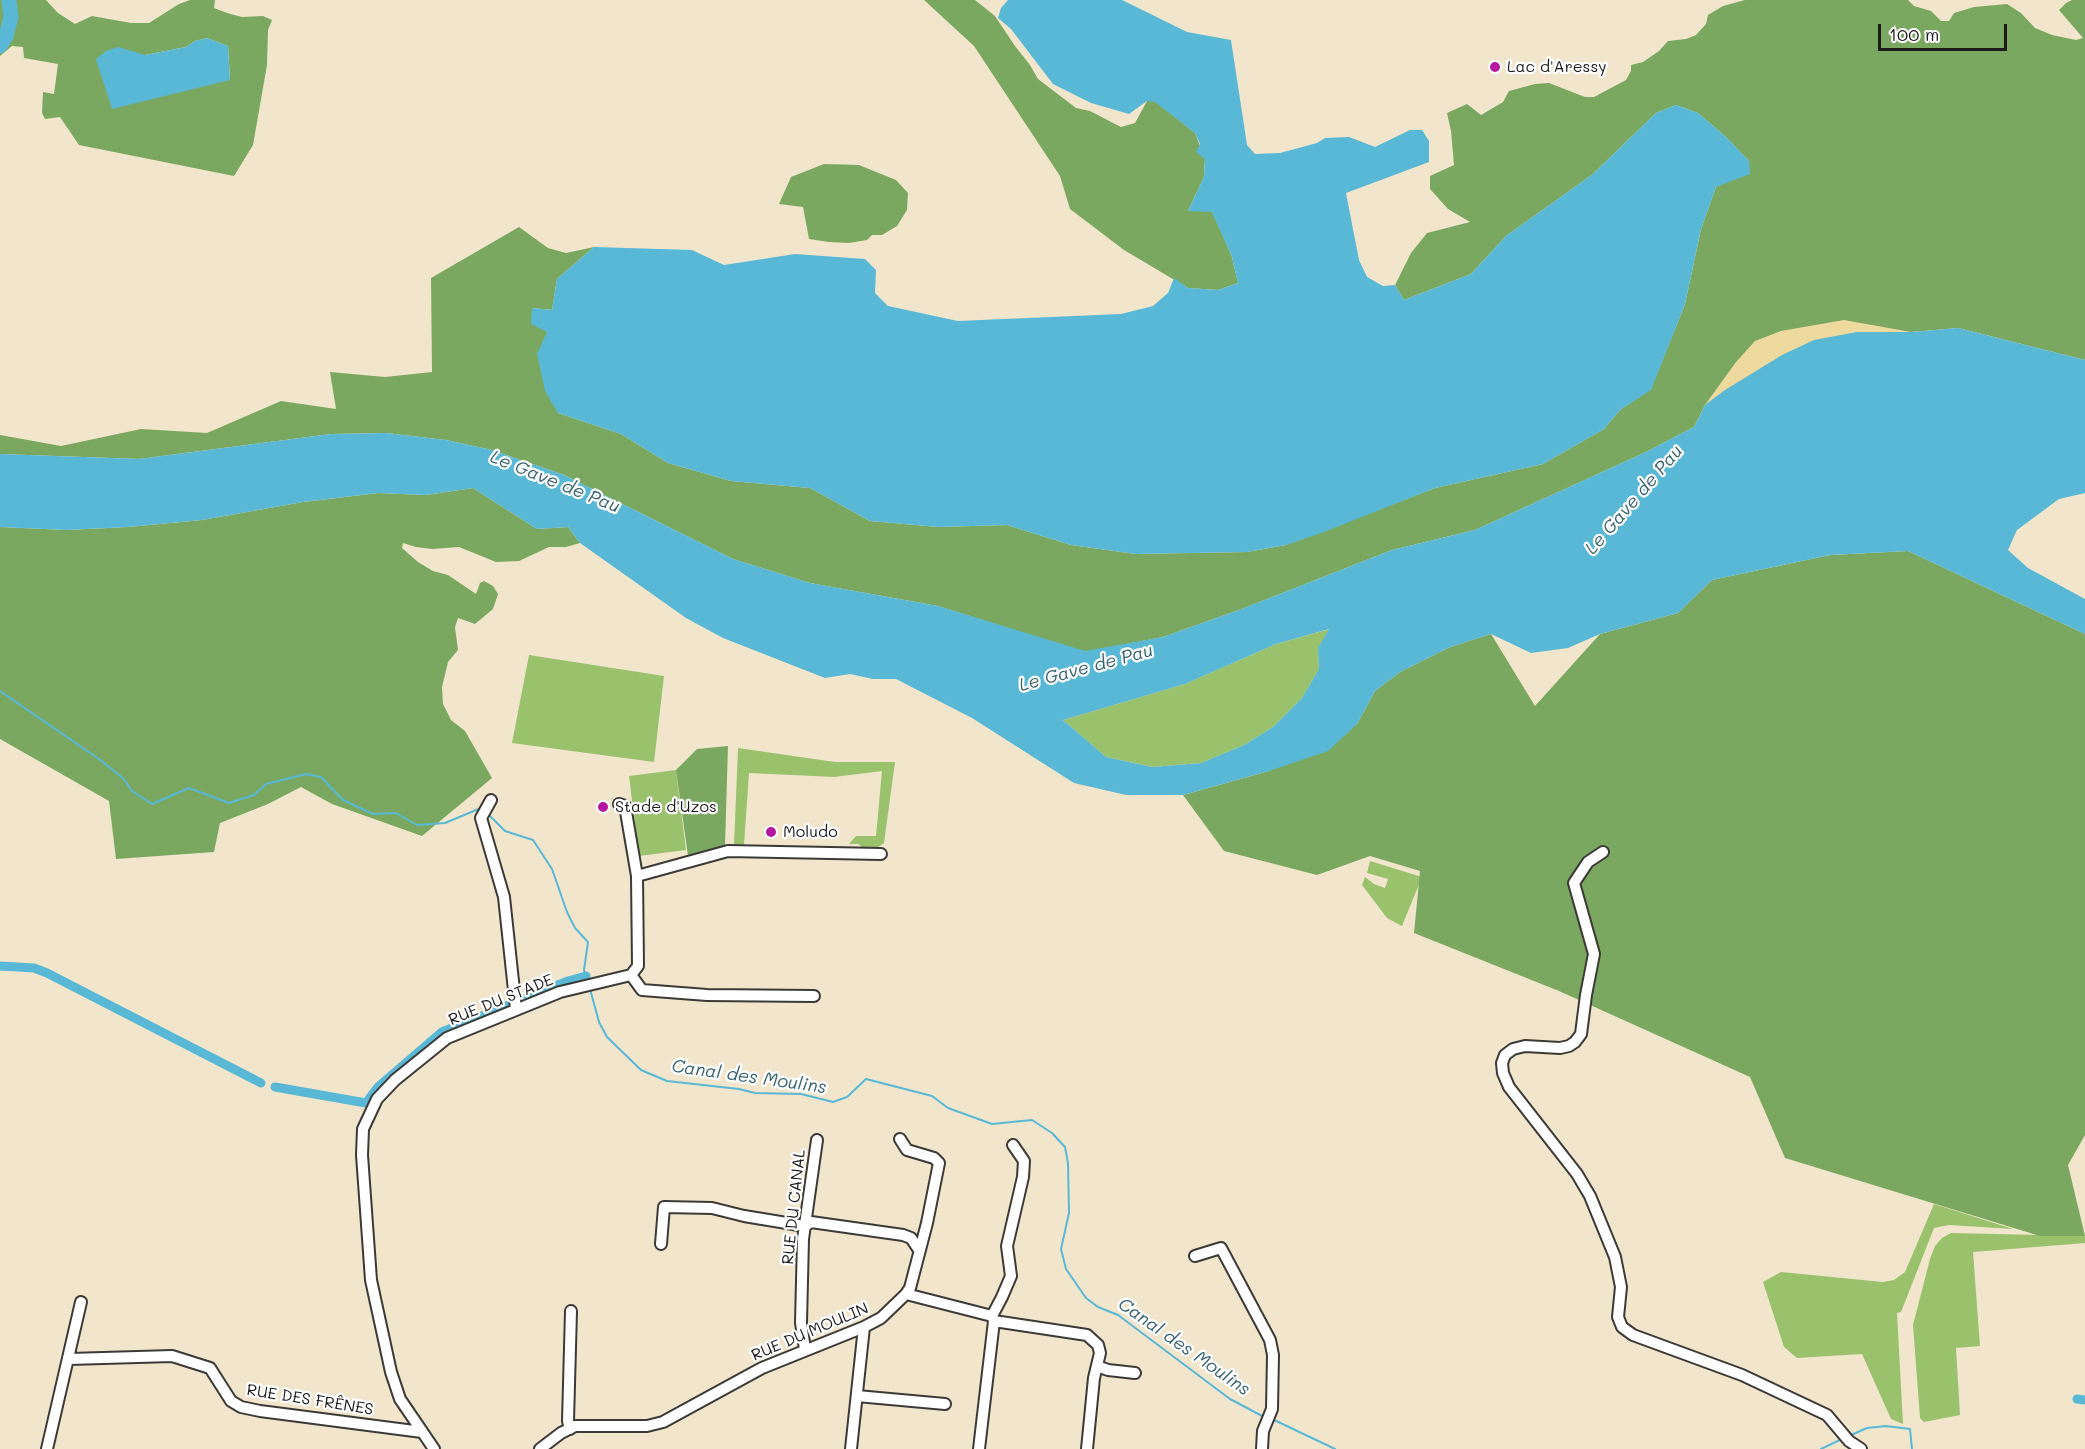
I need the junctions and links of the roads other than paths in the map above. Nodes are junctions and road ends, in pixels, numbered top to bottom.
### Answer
1 (489, 804) dead end
2 (619, 804) dead end
3 (1603, 852) dead end
4 (881, 854) dead end
5 (637, 876) junction
6 (631, 975) junction
7 (814, 996) dead end
8 (515, 1004) junction
9 (900, 1139) dead end
10 (817, 1140) dead end
11 (1013, 1145) dead end
12 (805, 1226) junction
13 (926, 1226) junction
14 (908, 1236) junction
15 (662, 1244) dead end
16 (919, 1251) junction
17 (1196, 1256) dead end
18 (906, 1294) junction
19 (81, 1302) dead end
20 (571, 1311) dead end
21 (993, 1318) junction
22 (864, 1327) junction
23 (805, 1349) junction
24 (69, 1359) junction
25 (1097, 1366) junction
26 (1135, 1373) dead end
27 (857, 1396) junction
28 (945, 1404) dead end
29 (570, 1429) junction
30 (422, 1432) junction
31 (47, 1449) edge
32 (434, 1449) edge
33 (540, 1449) edge
34 (851, 1449) edge
35 (979, 1449) edge
36 (1088, 1449) edge
37 (1262, 1449) edge
38 (1861, 1449) edge

1 - 8 street
2 - 5 street
3 - 38 street
4 - 5 street
5 - 6 street
6 - 7 street
6 - 8 street, RUE DU STADE
8 - 30 street, RUE DU STADE
9 - 13 street
10 - 12 street, RUE DU CANAL
11 - 21 street
12 - 14 street
12 - 15 street
12 - 23 street, RUE DU CANAL
13 - 14 street
13 - 16 street
14 - 16 street
16 - 18 street
17 - 37 street
18 - 21 street
18 - 22 street, RUE DU MOULIN
19 - 24 street
20 - 29 street
21 - 25 street
21 - 35 street
22 - 23 street, RUE DU MOULIN
22 - 27 street
23 - 29 street, RUE DU MOULIN
24 - 30 street, RUE DES FRÊNES
24 - 31 street
25 - 26 street
25 - 36 street
27 - 28 street
27 - 34 street
29 - 33 street, RUE DU MOULIN
30 - 32 street, RUE DU STADE

